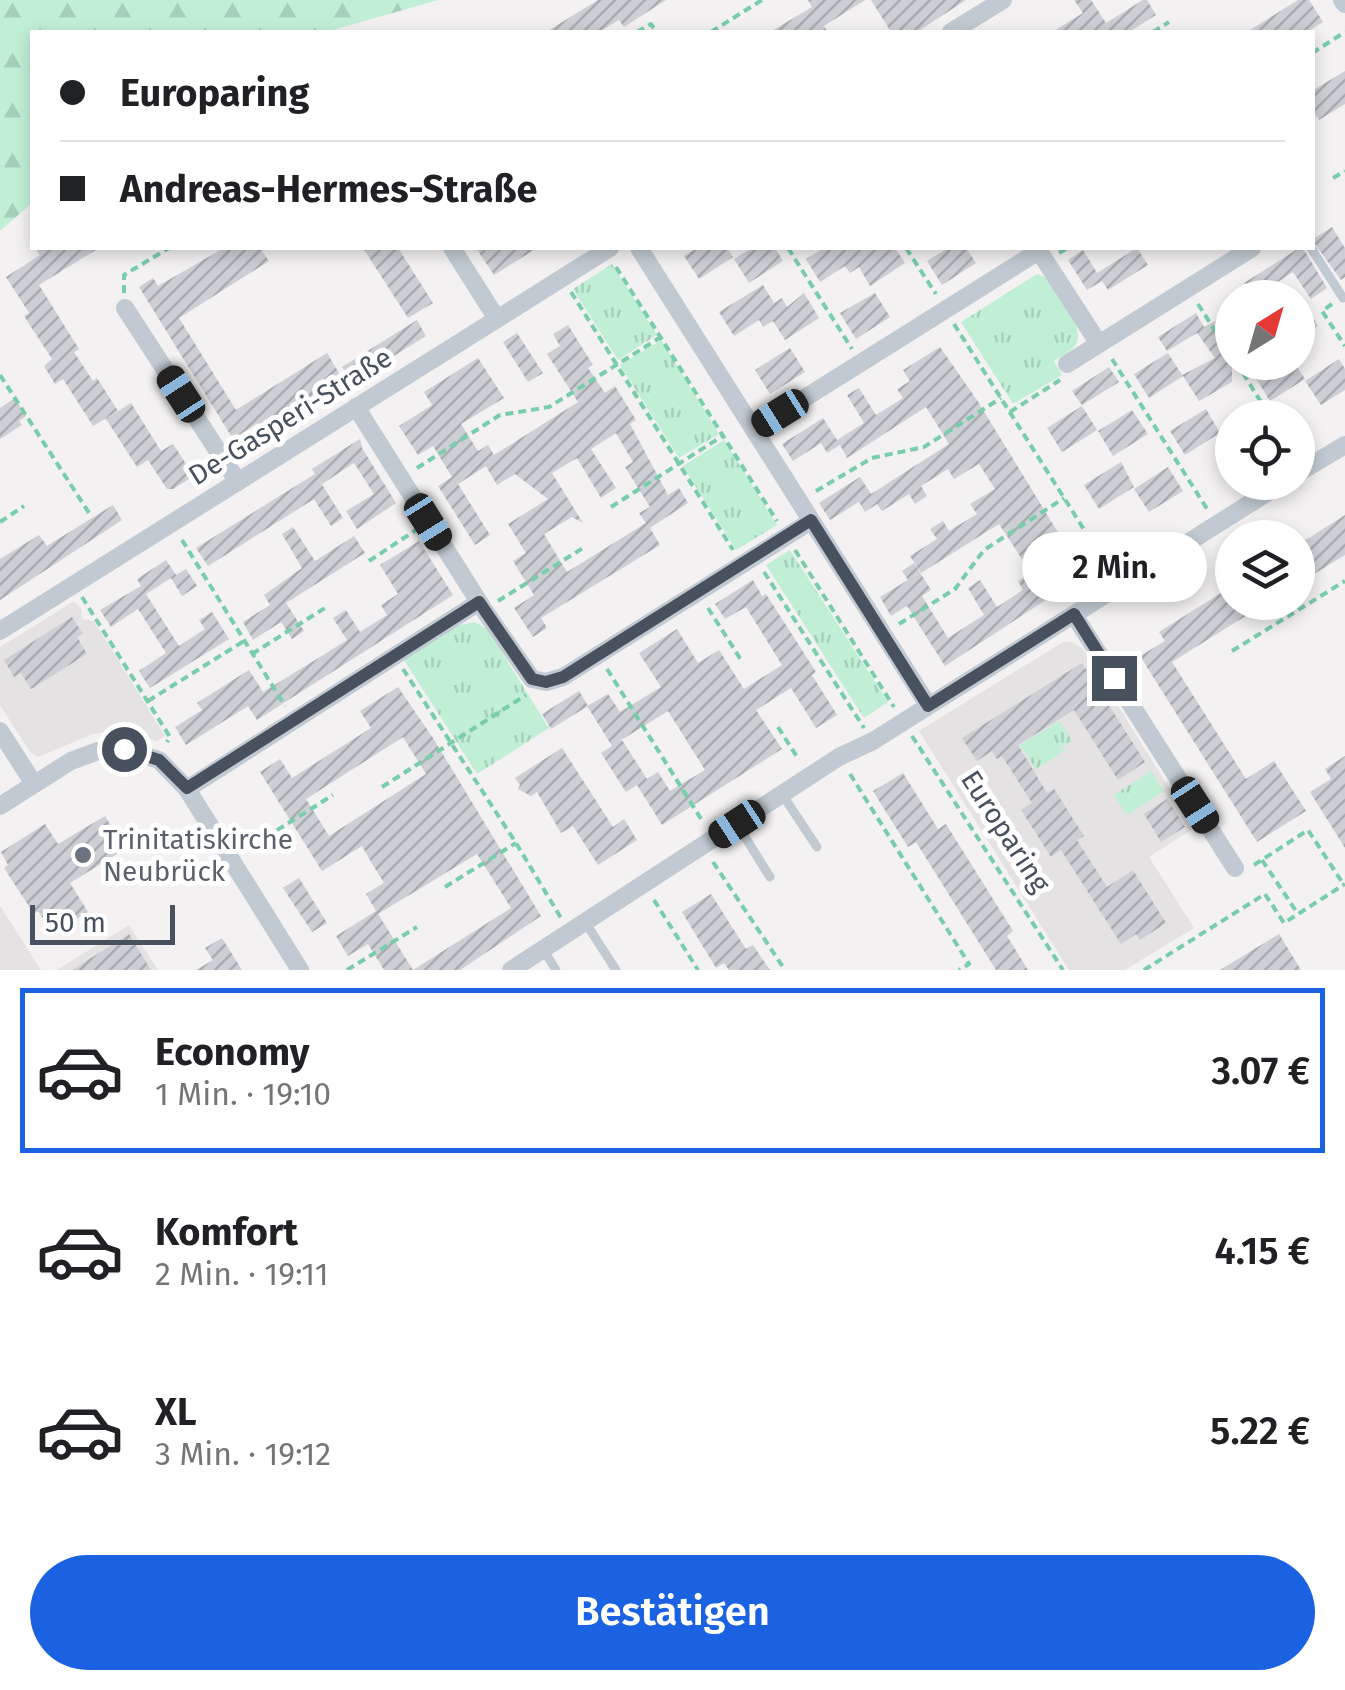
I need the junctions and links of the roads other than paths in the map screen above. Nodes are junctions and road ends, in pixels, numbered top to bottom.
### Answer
1 (1003, 0) edge
2 (955, 30) edge
3 (453, 250) edge
4 (606, 250) edge
5 (640, 250) edge
6 (1036, 250) edge
7 (1039, 250) edge
8 (1249, 250) edge
9 (1312, 250) edge
10 (1343, 298) edge
11 (125, 308) road end
12 (497, 318) junction
13 (1100, 343) junction
14 (1067, 364) road end
15 (356, 407) junction
16 (754, 430) junction
17 (1345, 445) edge
18 (1315, 463) edge
19 (238, 482) junction
20 (1256, 500) edge
21 (811, 520) junction
22 (481, 606) junction
23 (1074, 614) junction
24 (0, 631) edge
25 (928, 706) junction
26 (0, 731) edge
27 (34, 784) junction
28 (187, 788) junction
29 (782, 794) junction
30 (0, 806) edge
31 (737, 824) junction
32 (817, 847) dead end
33 (1235, 868) dead end
34 (770, 877) dead end
35 (577, 927) junction
36 (543, 949) junction
37 (300, 970) edge
38 (510, 970) edge
39 (556, 970) edge
40 (616, 970) edge

1 - 2 street
3 - 12 street
4 - 12 street, De-Gasperi-Straße
5 - 16 street
6 - 16 street
7 - 13 street
8 - 13 street
9 - 10 lane
11 - 19 street
12 - 15 street, De-Gasperi-Straße
13 - 14 street
15 - 19 street, De-Gasperi-Straße
15 - 22 street
16 - 21 street
17 - 18 street
19 - 24 street, De-Gasperi-Straße
20 - 23 street
21 - 22 street
21 - 25 street
22 - 28 street
23 - 25 street
23 - 33 street
25 - 29 street
26 - 27 street
27 - 28 street
27 - 30 street
28 - 37 street
29 - 31 street
29 - 32 lane
31 - 34 lane
31 - 35 street
35 - 36 street
35 - 40 lane
36 - 38 street
36 - 39 lane

